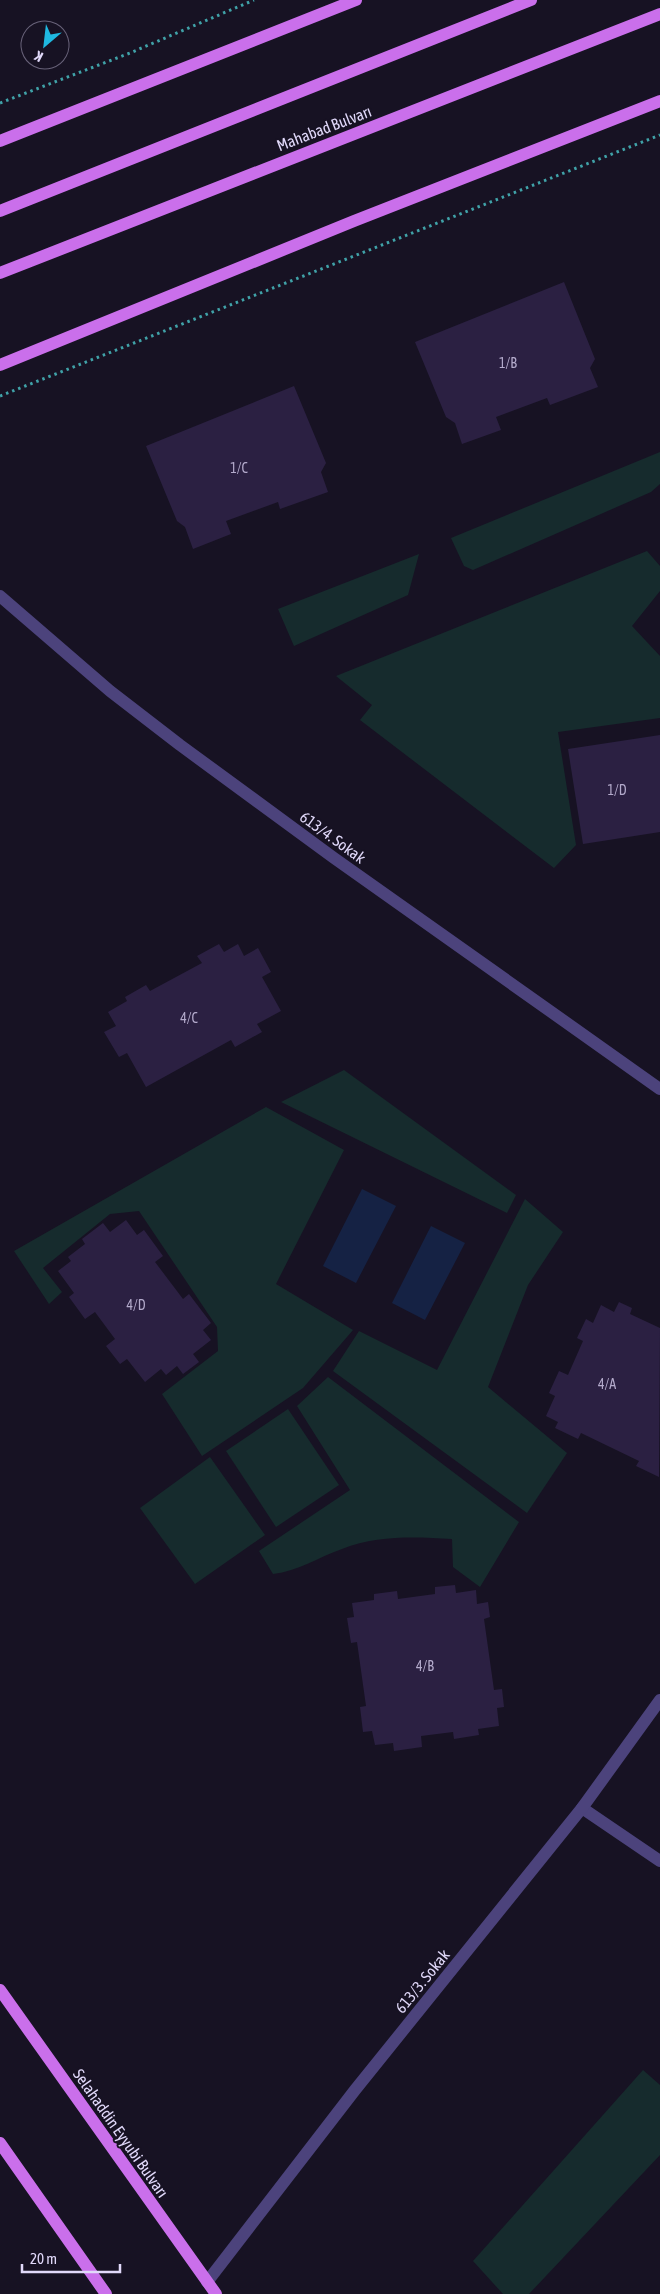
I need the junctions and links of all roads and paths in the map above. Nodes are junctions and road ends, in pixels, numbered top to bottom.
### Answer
1 (254, 0) edge
2 (356, 0) edge
3 (531, 0) edge
4 (660, 14) edge
5 (660, 101) edge
6 (0, 104) edge
7 (660, 134) edge
8 (0, 141) edge
9 (0, 211) edge
10 (0, 273) edge
11 (0, 366) edge
12 (0, 396) edge
13 (0, 596) edge
14 (660, 1089) edge
15 (660, 1700) edge
16 (582, 1808) junction
17 (660, 1861) edge
18 (0, 1990) edge
19 (0, 2143) edge
20 (207, 2282) junction
21 (106, 2294) edge
22 (216, 2294) edge

1 - 6 path
2 - 8 main road
3 - 9 main road
4 - 10 main road, Mahabad Bulvarı
5 - 11 main road
7 - 12 path
13 - 14 street, 613/4. Sokak
15 - 16 street, 613/3. Sokak
16 - 17 street
16 - 20 street, 613/3. Sokak
18 - 20 main road, Selahaddin Eyyubi Bulvarı
19 - 21 main road
20 - 22 main road, Selahaddin Eyyubi Bulvarı

